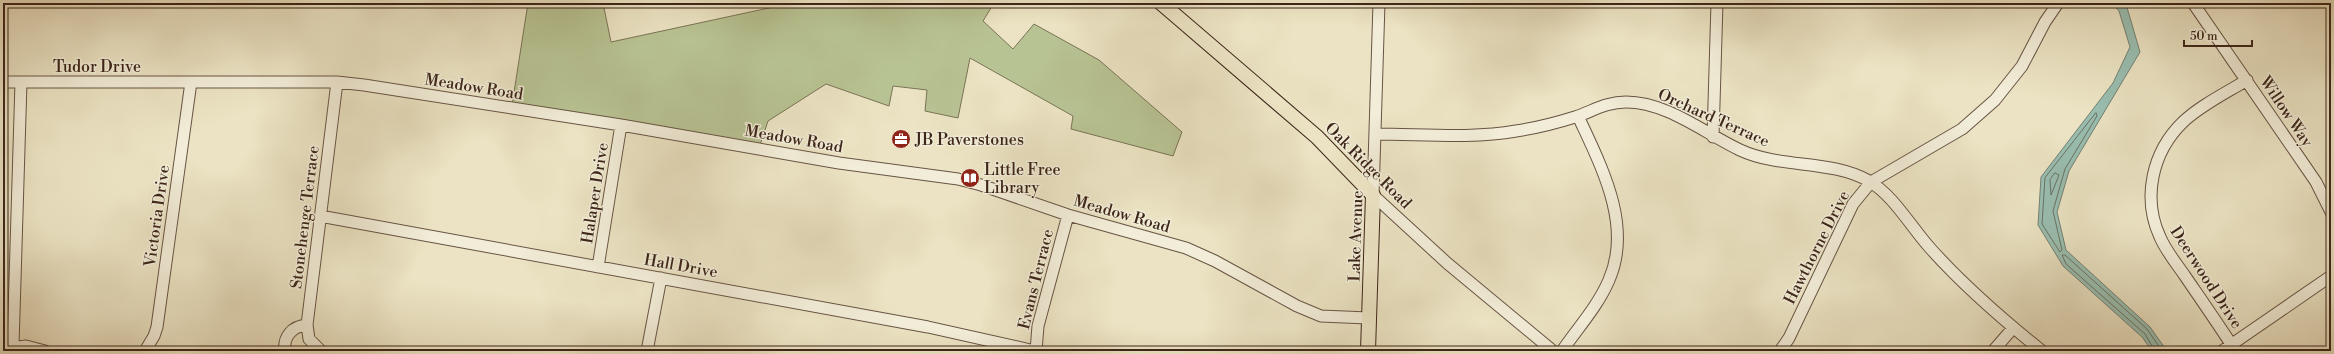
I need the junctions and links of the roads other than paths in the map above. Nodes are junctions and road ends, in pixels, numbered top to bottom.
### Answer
1 (1161, 3) edge
2 (1379, 3) edge
3 (1717, 3) edge
4 (2058, 3) edge
5 (2193, 3) edge
6 (2247, 80) junction
7 (3, 82) edge
8 (21, 82) junction
9 (191, 82) junction
10 (337, 82) junction
11 (1578, 116) junction
12 (621, 125) junction
13 (1376, 134) junction
14 (1714, 137) junction
15 (1871, 182) junction
16 (1373, 195) junction
17 (2331, 212) edge
18 (1068, 214) junction
19 (320, 216) junction
20 (598, 267) junction
21 (2331, 276) edge
22 (661, 278) junction
23 (1368, 318) junction
24 (307, 325) junction
25 (2013, 328) junction
26 (2231, 344) junction
27 (8, 347) edge
28 (46, 351) edge
29 (145, 351) edge
30 (285, 351) edge
31 (321, 351) edge
32 (647, 351) edge
33 (1035, 351) edge
34 (1368, 351) edge
35 (1553, 351) edge
36 (1562, 351) edge
37 (1780, 351) edge
38 (1993, 351) edge
39 (2042, 351) edge
40 (2222, 351) edge

1 - 16 main road, Oak Ridge Road
2 - 13 street, Lake Avenue
3 - 14 street
4 - 15 street, Hawthorne Drive
5 - 6 street, Willow Way
6 - 17 street, Willow Way
6 - 26 street, Deerwood Drive
7 - 8 street, Tudor Drive
8 - 9 street, Tudor Drive
8 - 27 street
9 - 10 street, Meadow Road
9 - 29 street, Victoria Drive
10 - 12 street, Meadow Road
10 - 19 street, Stonehenge Terrace
11 - 13 street, Orchard Terrace
11 - 14 street, Orchard Terrace
11 - 36 street
12 - 18 street, Meadow Road
12 - 20 street, Halaper Drive
13 - 16 street, Lake Avenue
14 - 15 street, Orchard Terrace
15 - 25 street, Orchard Terrace
15 - 37 street, Hawthorne Drive
16 - 23 main road, Lake Avenue
16 - 35 street, Oak Ridge Road
18 - 23 street, Meadow Road
18 - 33 street, Evans Terrace
19 - 20 street, Hall Drive
19 - 24 street, Stonehenge Terrace
20 - 22 street, Hall Drive
21 - 26 street
22 - 32 street
22 - 33 street, Hall Drive
23 - 34 main road, Lake Avenue
24 - 30 street
24 - 31 street, Stonehenge Terrace
25 - 38 street
25 - 39 street, Orchard Terrace
26 - 40 street
27 - 28 street

